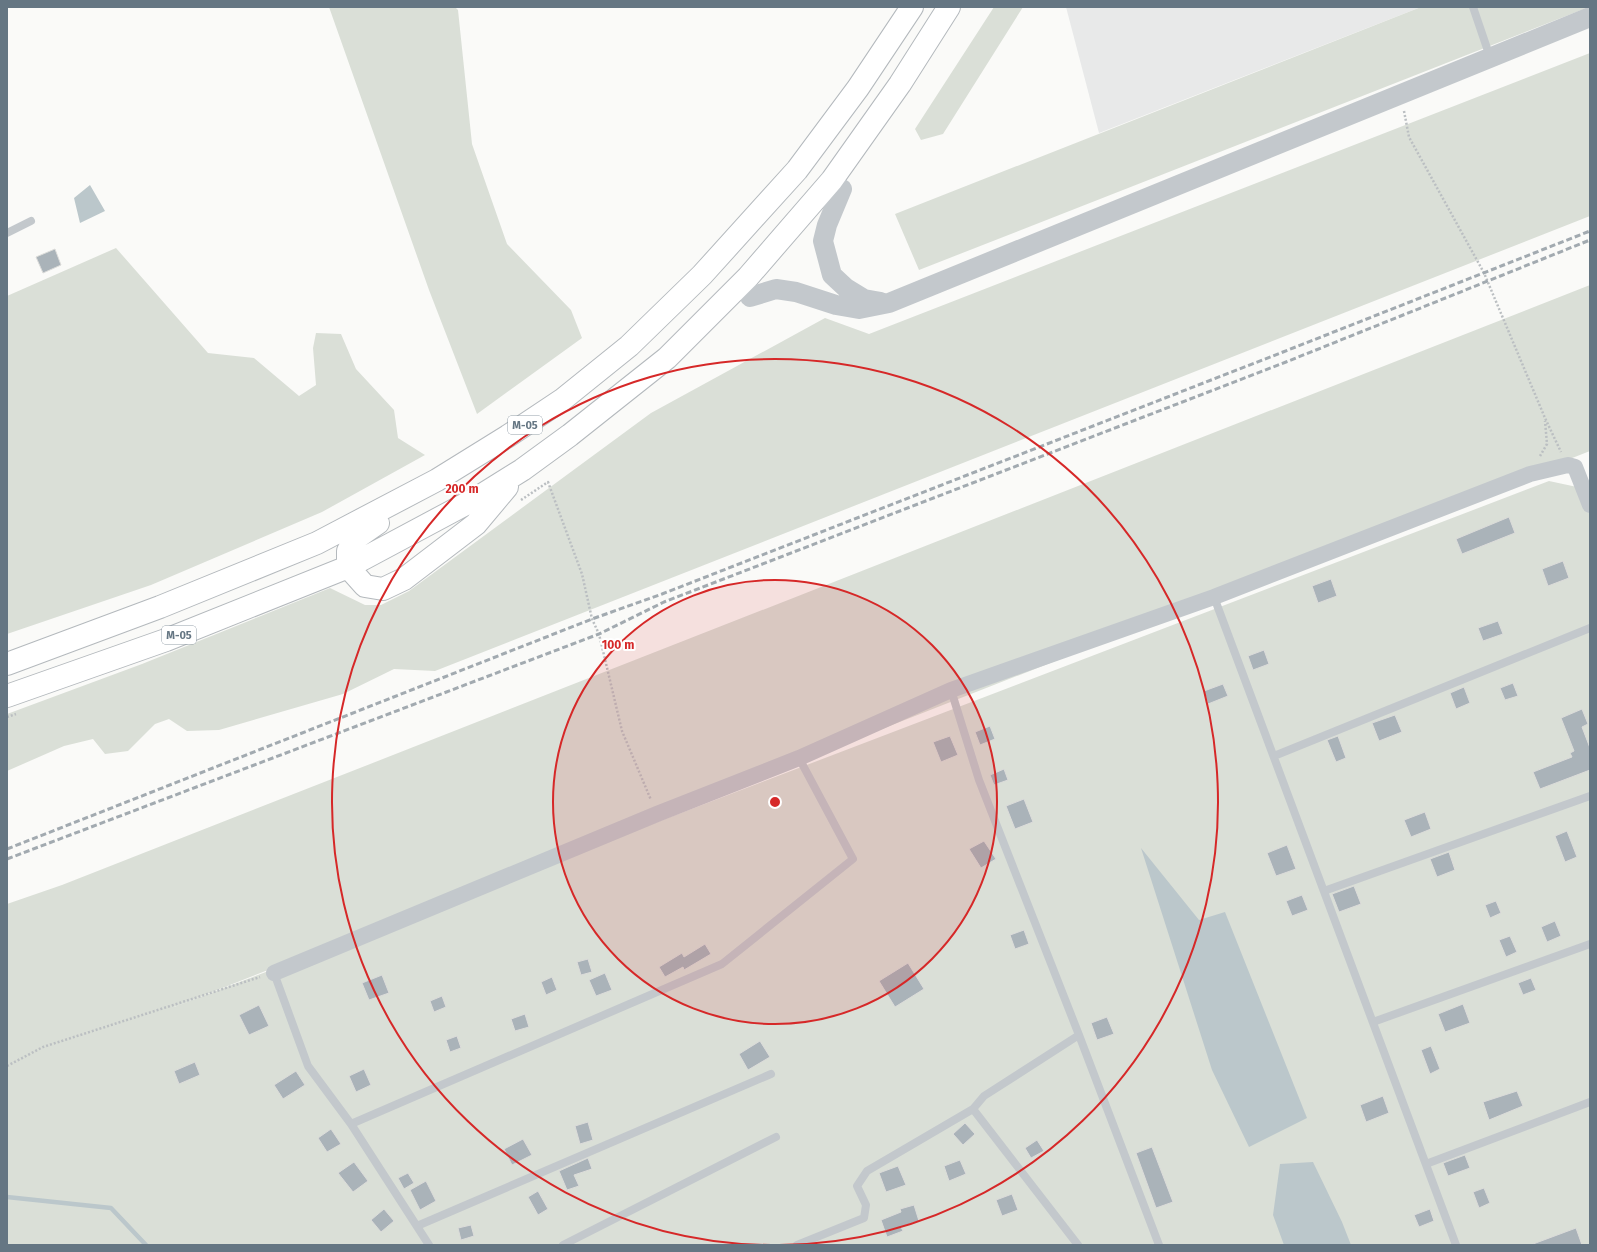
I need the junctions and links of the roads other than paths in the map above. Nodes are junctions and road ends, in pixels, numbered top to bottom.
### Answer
1 (912, 7) edge
2 (949, 7) edge
3 (1473, 7) edge
4 (1590, 17) edge
5 (1491, 58) junction
6 (900, 84) junction
7 (842, 189) junction
8 (31, 221) dead end
9 (7, 233) edge
10 (750, 297) junction
11 (889, 303) junction
12 (667, 358) junction
13 (522, 470) junction
14 (437, 480) junction
15 (1590, 505) edge
16 (348, 567) junction
17 (1214, 597) junction
18 (1590, 628) edge
19 (7, 664) edge
20 (951, 690) junction
21 (7, 696) edge
22 (1274, 756) junction
23 (800, 758) junction
24 (1590, 796) edge
25 (1324, 891) junction
26 (1590, 944) edge
27 (274, 973) joint
28 (1373, 1022) junction
29 (1079, 1035) junction
30 (772, 1074) dead end
31 (1590, 1102) edge
32 (973, 1109) junction
33 (351, 1124) junction
34 (776, 1136) dead end
35 (1426, 1164) junction
36 (417, 1226) junction
37 (428, 1245) edge
38 (563, 1245) edge
39 (797, 1245) edge
40 (1078, 1245) edge
41 (1159, 1245) edge
42 (1456, 1245) edge

1 - 14 highway, М-05
2 - 6 highway, М-05
3 - 5 lane
4 - 5 street
5 - 11 street
6 - 7 highway
6 - 12 highway, М-05
7 - 10 highway
7 - 11 street
8 - 9 lane
10 - 11 street
10 - 12 highway
12 - 13 highway, М-05
13 - 16 highway, М-05
13 - 16 highway
14 - 16 highway
14 - 19 highway, М-05
15 - 17 street
16 - 21 highway, М-05
17 - 20 street
17 - 22 lane
18 - 22 lane
20 - 23 street
20 - 29 lane
22 - 25 lane
23 - 27 street
23 - 33 lane
24 - 25 lane
25 - 28 lane
26 - 28 lane
27 - 33 lane
28 - 35 lane
29 - 32 lane
29 - 41 lane
30 - 36 lane
31 - 35 lane
32 - 39 lane
32 - 40 lane
33 - 36 lane
34 - 38 lane
35 - 42 lane
36 - 37 lane

